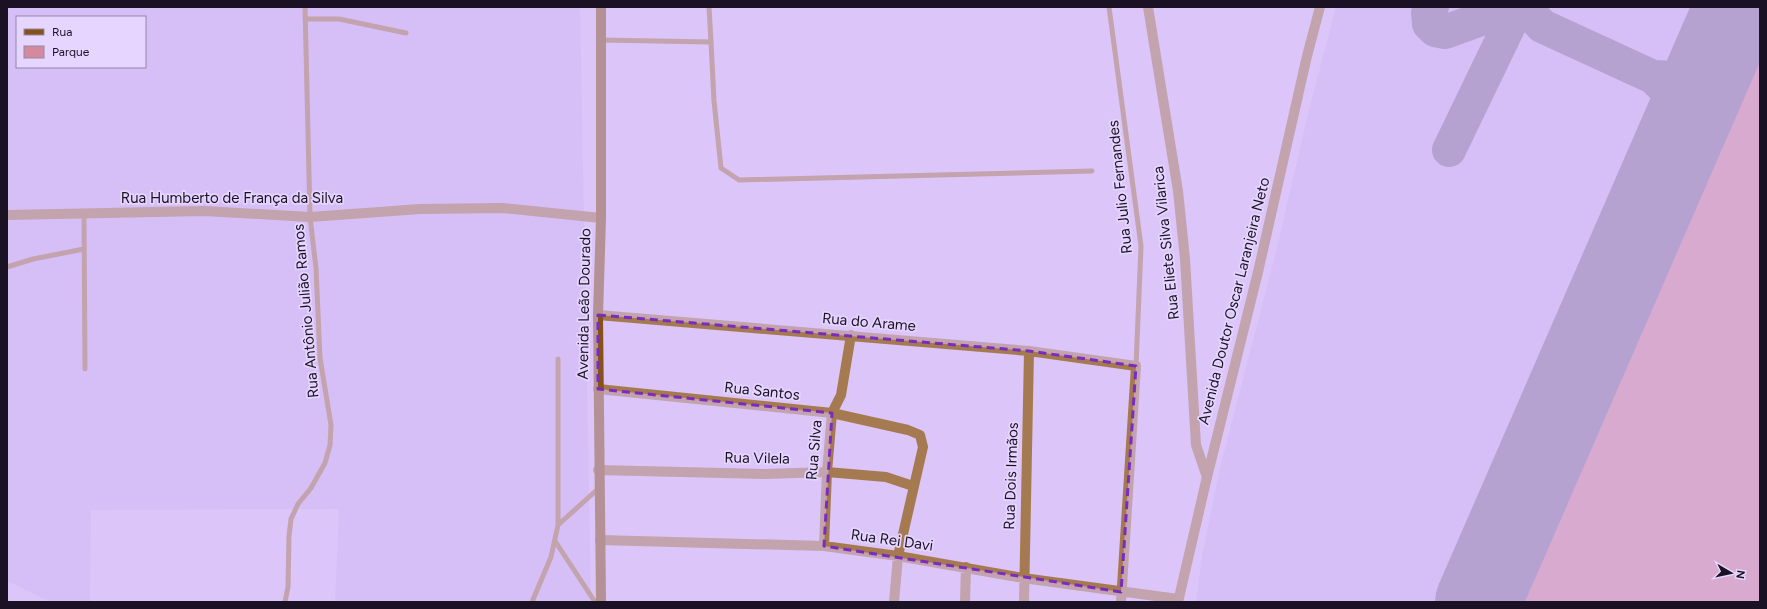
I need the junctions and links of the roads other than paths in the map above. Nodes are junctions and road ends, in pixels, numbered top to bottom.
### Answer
1 (305, 7) edge
2 (601, 7) edge
3 (709, 7) edge
4 (1109, 7) edge
5 (1148, 7) edge
6 (1320, 7) edge
7 (305, 19) junction
8 (406, 33) dead end
9 (601, 40) junction
10 (710, 42) junction
11 (1092, 171) dead end
12 (84, 214) junction
13 (7, 215) edge
14 (310, 217) junction
15 (601, 218) junction
16 (84, 249) junction
17 (7, 267) edge
18 (598, 315) junction
19 (851, 335) junction
20 (1029, 351) junction
21 (558, 359) dead end
22 (1136, 366) junction
23 (85, 369) dead end
24 (598, 389) junction
25 (832, 413) junction
26 (598, 470) junction
27 (827, 472) junction
28 (1207, 477) junction
29 (913, 486) junction
30 (599, 488) junction
31 (558, 525) junction
32 (600, 540) junction
33 (555, 541) junction
34 (824, 546) junction
35 (898, 556) junction
36 (966, 567) junction
37 (1023, 578) junction
38 (1121, 597) edge
39 (1178, 601) edge
40 (285, 602) edge
41 (532, 602) edge
42 (596, 602) edge
43 (601, 602) edge
44 (894, 602) edge
45 (965, 602) edge
46 (1024, 602) edge

1 - 7 lane, Rua Antônio Julião Ramos
2 - 9 main road, Avenida Leão Dourado
3 - 10 lane
4 - 22 lane, Rua Julio Fernandes
5 - 28 street, Rua Eliete Silva Vilarica
6 - 28 street, Avenida Doutor Oscar Laranjeira Neto
7 - 8 lane
7 - 14 lane, Rua Antônio Julião Ramos
9 - 10 lane
9 - 15 main road, Avenida Leão Dourado
10 - 11 lane
12 - 13 street, Rua Humberto de França da Silva
12 - 14 street, Rua Humberto de França da Silva
12 - 16 lane
14 - 15 street, Rua Humberto de França da Silva
14 - 40 lane, Rua Antônio Julião Ramos
15 - 18 main road, Avenida Leão Dourado
16 - 17 lane
16 - 23 lane
18 - 19 street, Rua do Arame
18 - 24 main road, Avenida Leão Dourado
19 - 20 street, Rua do Arame
19 - 25 street, Rua Silva
20 - 22 street, Rua do Arame
20 - 37 street, Rua Dois Irmãos
21 - 31 lane
22 - 38 street
24 - 25 street, Rua Santos
24 - 26 main road, Avenida Leão Dourado
25 - 27 street, Rua Silva
25 - 29 street, Rua Santos
26 - 27 street, Rua Vilela
26 - 30 main road, Avenida Leão Dourado
27 - 29 street, Rua Vilela
27 - 34 street, Rua Silva
28 - 39 street, Avenida Doutor Oscar Laranjeira Neto
29 - 35 street
30 - 31 lane
30 - 32 main road, Avenida Leão Dourado
31 - 33 lane
32 - 34 street, Rua Rei Davi
32 - 43 main road, Avenida Leão Dourado
33 - 41 lane
33 - 42 lane
34 - 35 street, Rua Rei Davi
35 - 36 street, Rua Rei Davi
35 - 44 street
36 - 37 street, Rua Rei Davi
36 - 45 street
37 - 38 street, Rua Rei Davi
37 - 46 street, Rua Dois Irmãos
38 - 39 street, Rua Rei Davi

